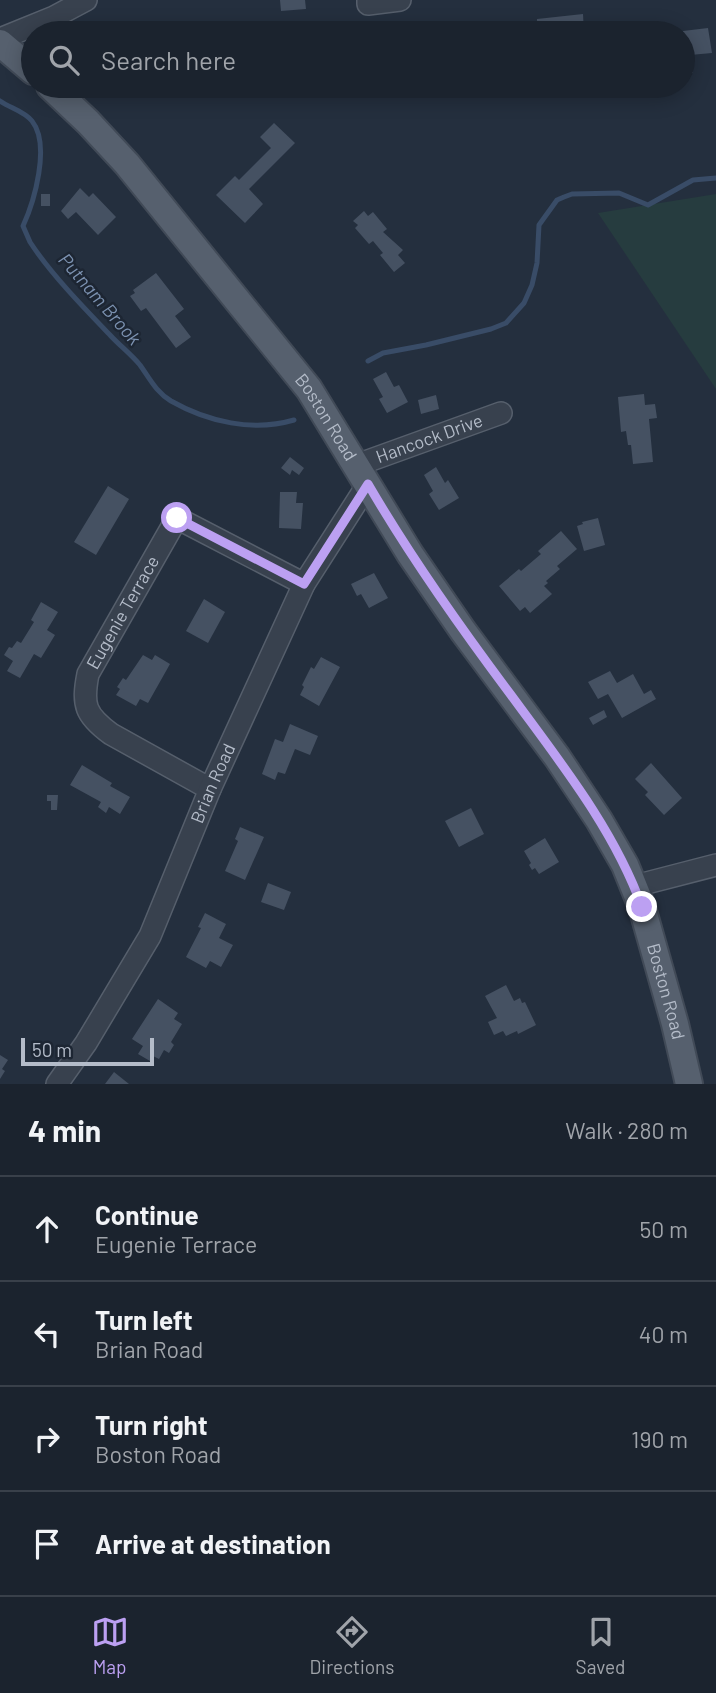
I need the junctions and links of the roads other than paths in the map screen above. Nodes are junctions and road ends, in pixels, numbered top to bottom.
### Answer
1 (86, 0) edge
2 (400, 0) edge
3 (368, 2) edge
4 (47, 21) edge
5 (21, 32) edge
6 (0, 41) edge
7 (21, 60) edge
8 (63, 98) edge
9 (501, 413) dead end
10 (362, 474) junction
11 (304, 584) junction
12 (210, 789) junction
13 (716, 865) edge
14 (635, 886) junction
15 (57, 1084) edge
16 (689, 1084) edge

1 - 4 street
2 - 3 street
5 - 6 street
6 - 7 main road
8 - 10 main road, Boston Road
9 - 10 street, Hancock Drive
10 - 11 street, Brian Road
10 - 14 main road, Boston Road
11 - 12 street, Brian Road
11 - 12 street, Eugenie Terrace
12 - 15 street, Brian Road
13 - 14 street
14 - 16 main road, Boston Road

